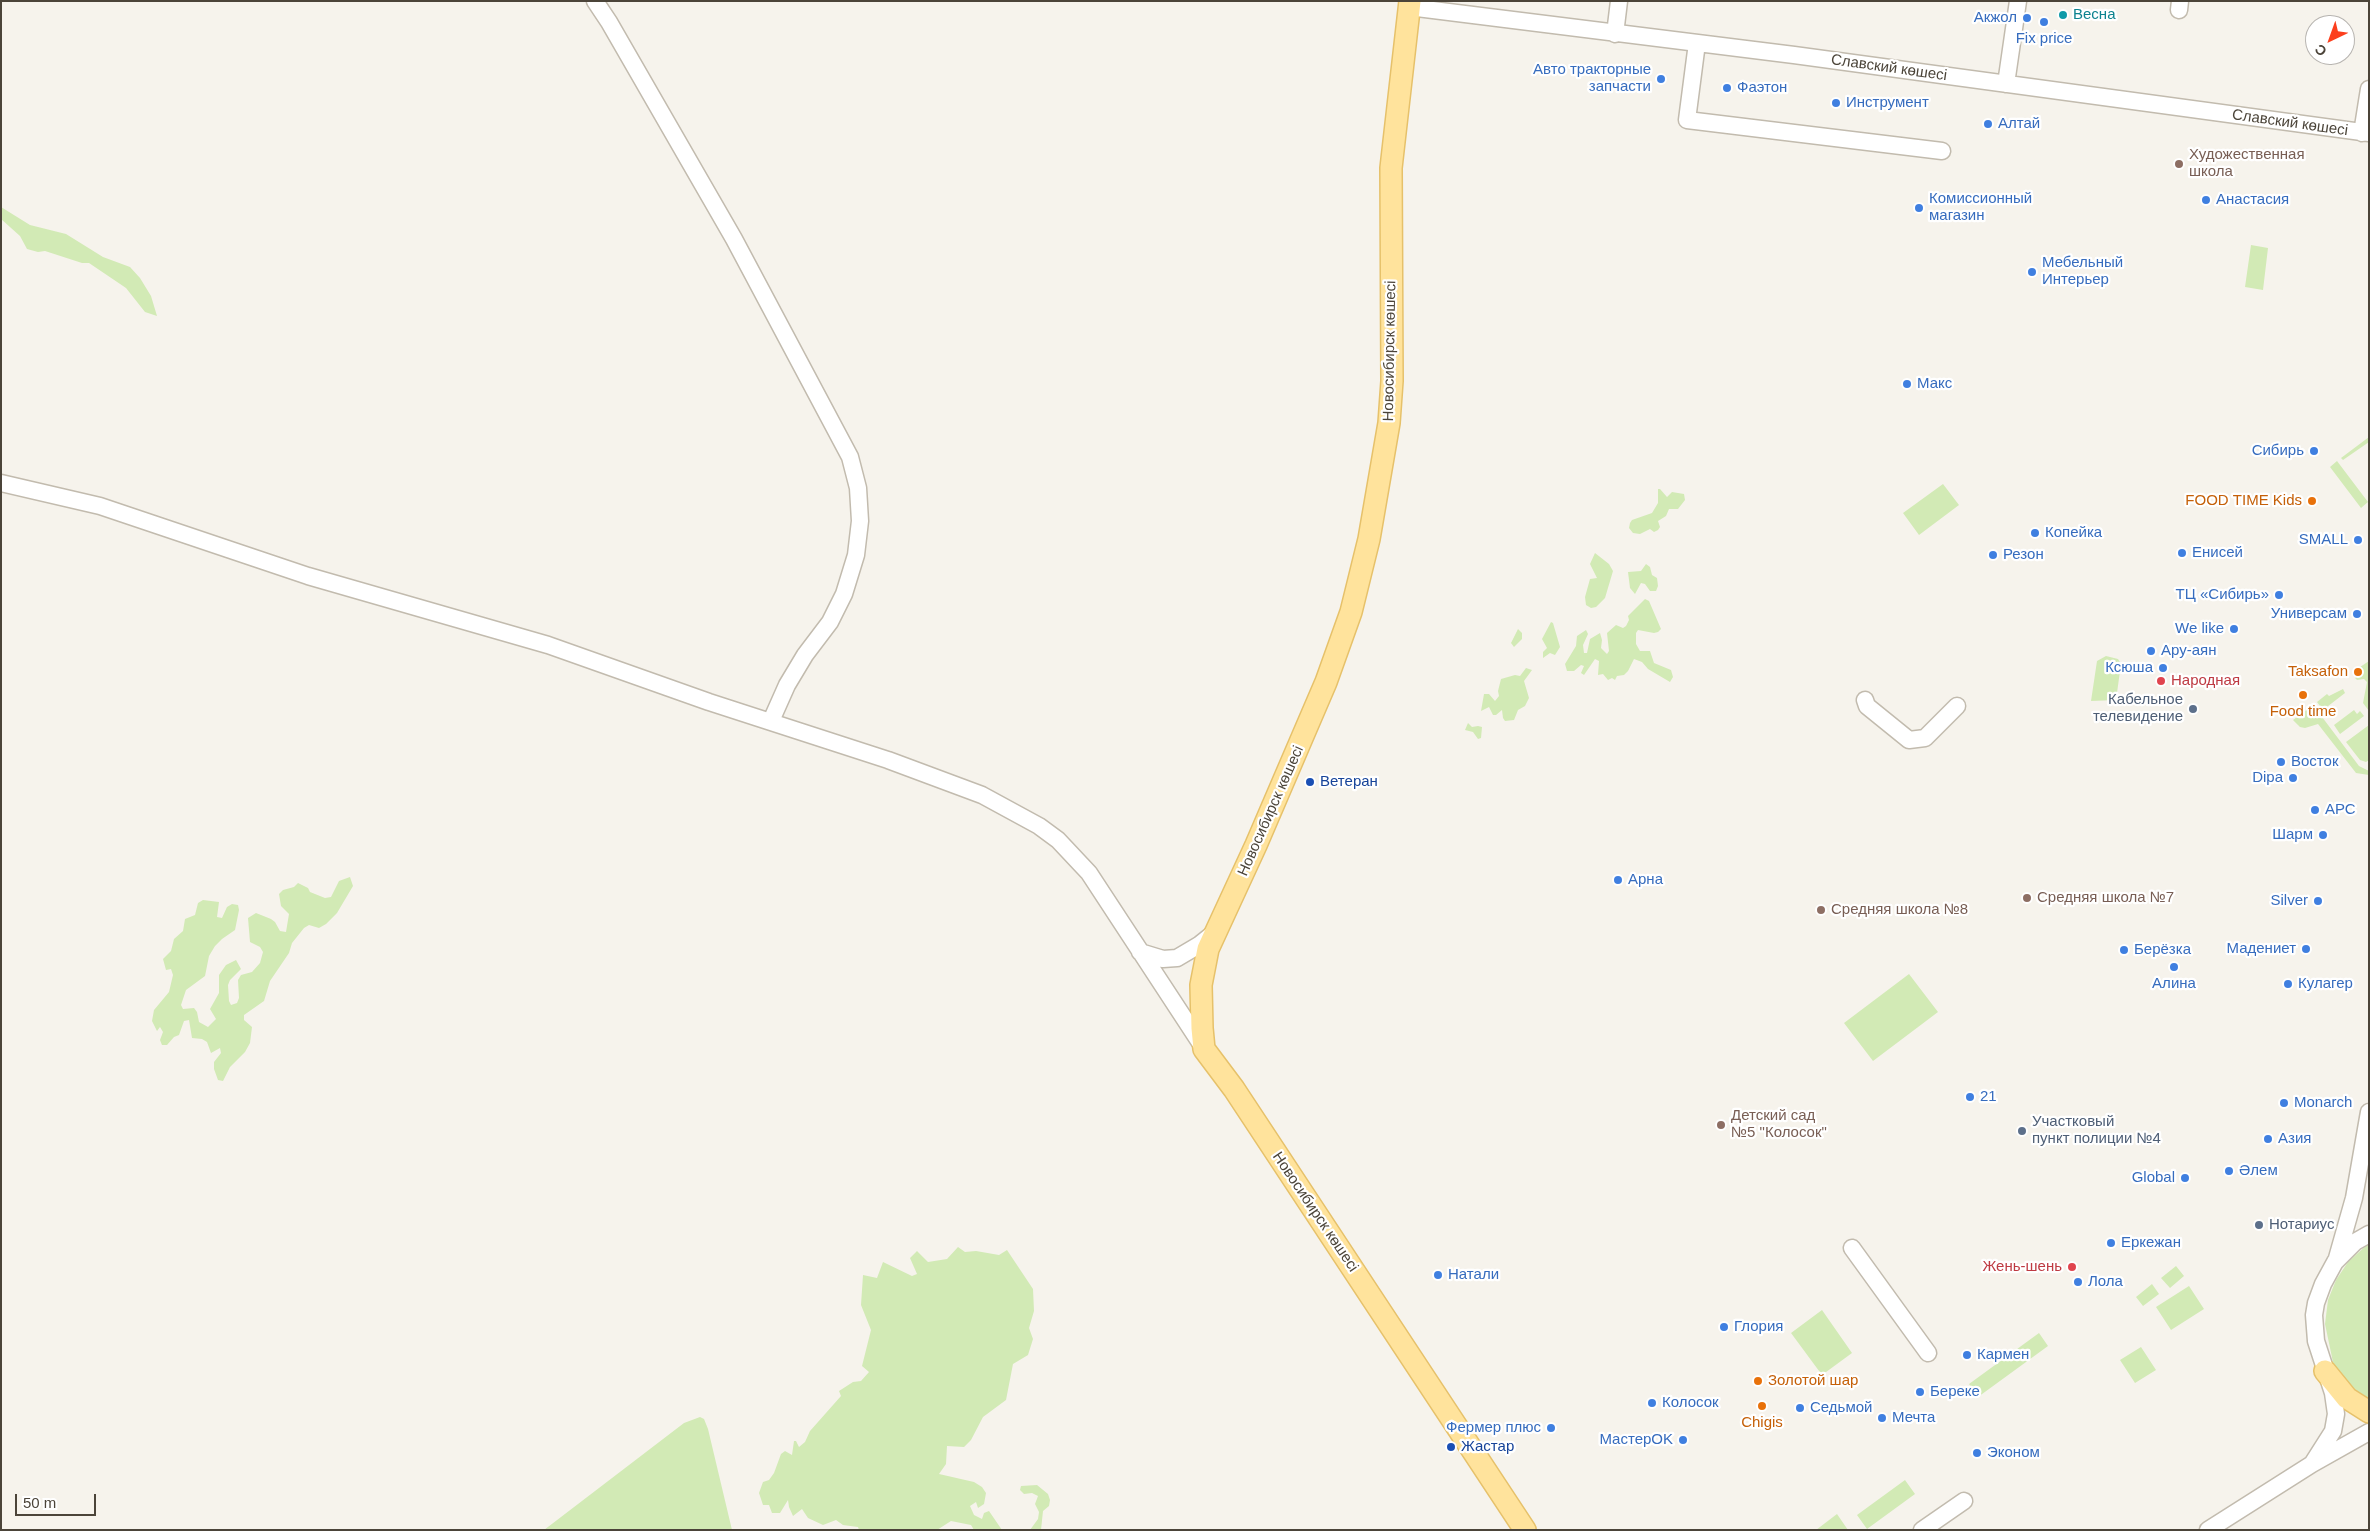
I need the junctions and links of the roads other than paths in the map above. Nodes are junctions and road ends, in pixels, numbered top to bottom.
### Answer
1 (595, 1) edge
2 (1619, 1) edge
3 (2018, 1) edge
4 (1409, 4) edge
5 (1615, 34) junction
6 (1697, 43) junction
7 (2006, 84) junction
8 (2369, 89) edge
9 (2366, 133) edge
10 (1942, 151) dead end
11 (1, 483) edge
12 (1865, 700) dead end
13 (1957, 706) dead end
14 (771, 721) junction
15 (1214, 933) junction
16 (1140, 952) junction
17 (1204, 1049) junction
18 (2369, 1112) edge
19 (2363, 1151) junction
20 (2369, 1184) edge
21 (2369, 1234) edge
22 (1852, 1248) dead end
23 (2335, 1262) junction
24 (1928, 1354) dead end
25 (2325, 1371) junction
26 (2369, 1412) edge
27 (2369, 1432) edge
28 (2312, 1464) junction
29 (1964, 1501) dead end
30 (1525, 1530) edge
31 (1922, 1530) edge
32 (2208, 1530) edge

1 - 14 street
2 - 5 street
3 - 7 street
4 - 5 street, Славский көшесі
4 - 15 main road, Новосибирск көшесі
5 - 6 street, Славский көшесі
6 - 7 street, Славский көшесі
6 - 10 street
7 - 9 street, Славский көшесі
8 - 9 street
11 - 14 street
12 - 13 street
14 - 16 street
15 - 16 street
15 - 17 main road, Новосибирск көшесі
16 - 17 street
17 - 30 main road, Новосибирск көшесі
18 - 19 street
19 - 20 street
19 - 23 street
21 - 23 street
22 - 24 street
23 - 25 street
25 - 26 main road
25 - 28 street
27 - 28 street
28 - 32 street
29 - 31 street

